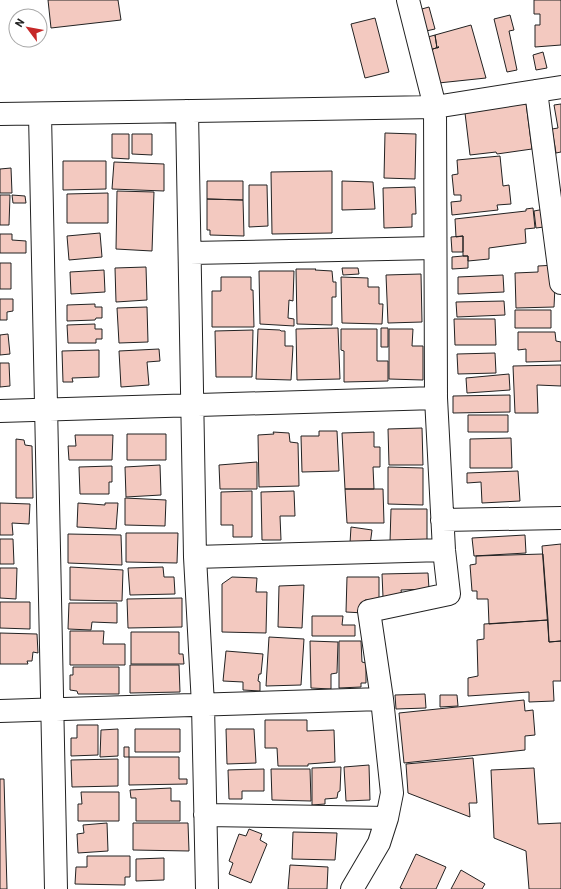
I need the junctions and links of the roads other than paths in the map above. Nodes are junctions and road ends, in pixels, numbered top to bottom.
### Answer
1 (408, 0) edge
2 (561, 87) edge
3 (536, 91) junction
4 (435, 107) junction
5 (187, 111) junction
6 (0, 114) edge
7 (40, 114) junction
8 (435, 248) junction
9 (190, 253) junction
10 (561, 283) edge
11 (436, 398) junction
12 (193, 406) junction
13 (46, 409) junction
14 (0, 411) edge
15 (561, 518) edge
16 (442, 520) junction
17 (444, 550) junction
18 (195, 557) junction
19 (382, 699) junction
20 (203, 705) junction
21 (52, 710) junction
22 (0, 711) edge
23 (206, 815) junction
24 (387, 818) junction
25 (56, 889) edge
26 (207, 889) edge
27 (352, 889) edge

1 - 4 street
2 - 3 street
3 - 4 street
3 - 10 street
4 - 5 street
4 - 8 street
5 - 7 street
5 - 9 street
6 - 7 street
7 - 13 street
8 - 9 street
8 - 11 street
9 - 12 street
11 - 12 street
11 - 16 street
12 - 13 street
12 - 18 street
13 - 14 street
13 - 21 street
15 - 16 street
16 - 17 street
17 - 18 street
17 - 19 street
18 - 20 street
19 - 20 street
19 - 24 street
20 - 21 street
20 - 23 street
21 - 22 street
21 - 25 street
23 - 24 street
23 - 26 street
24 - 27 street

